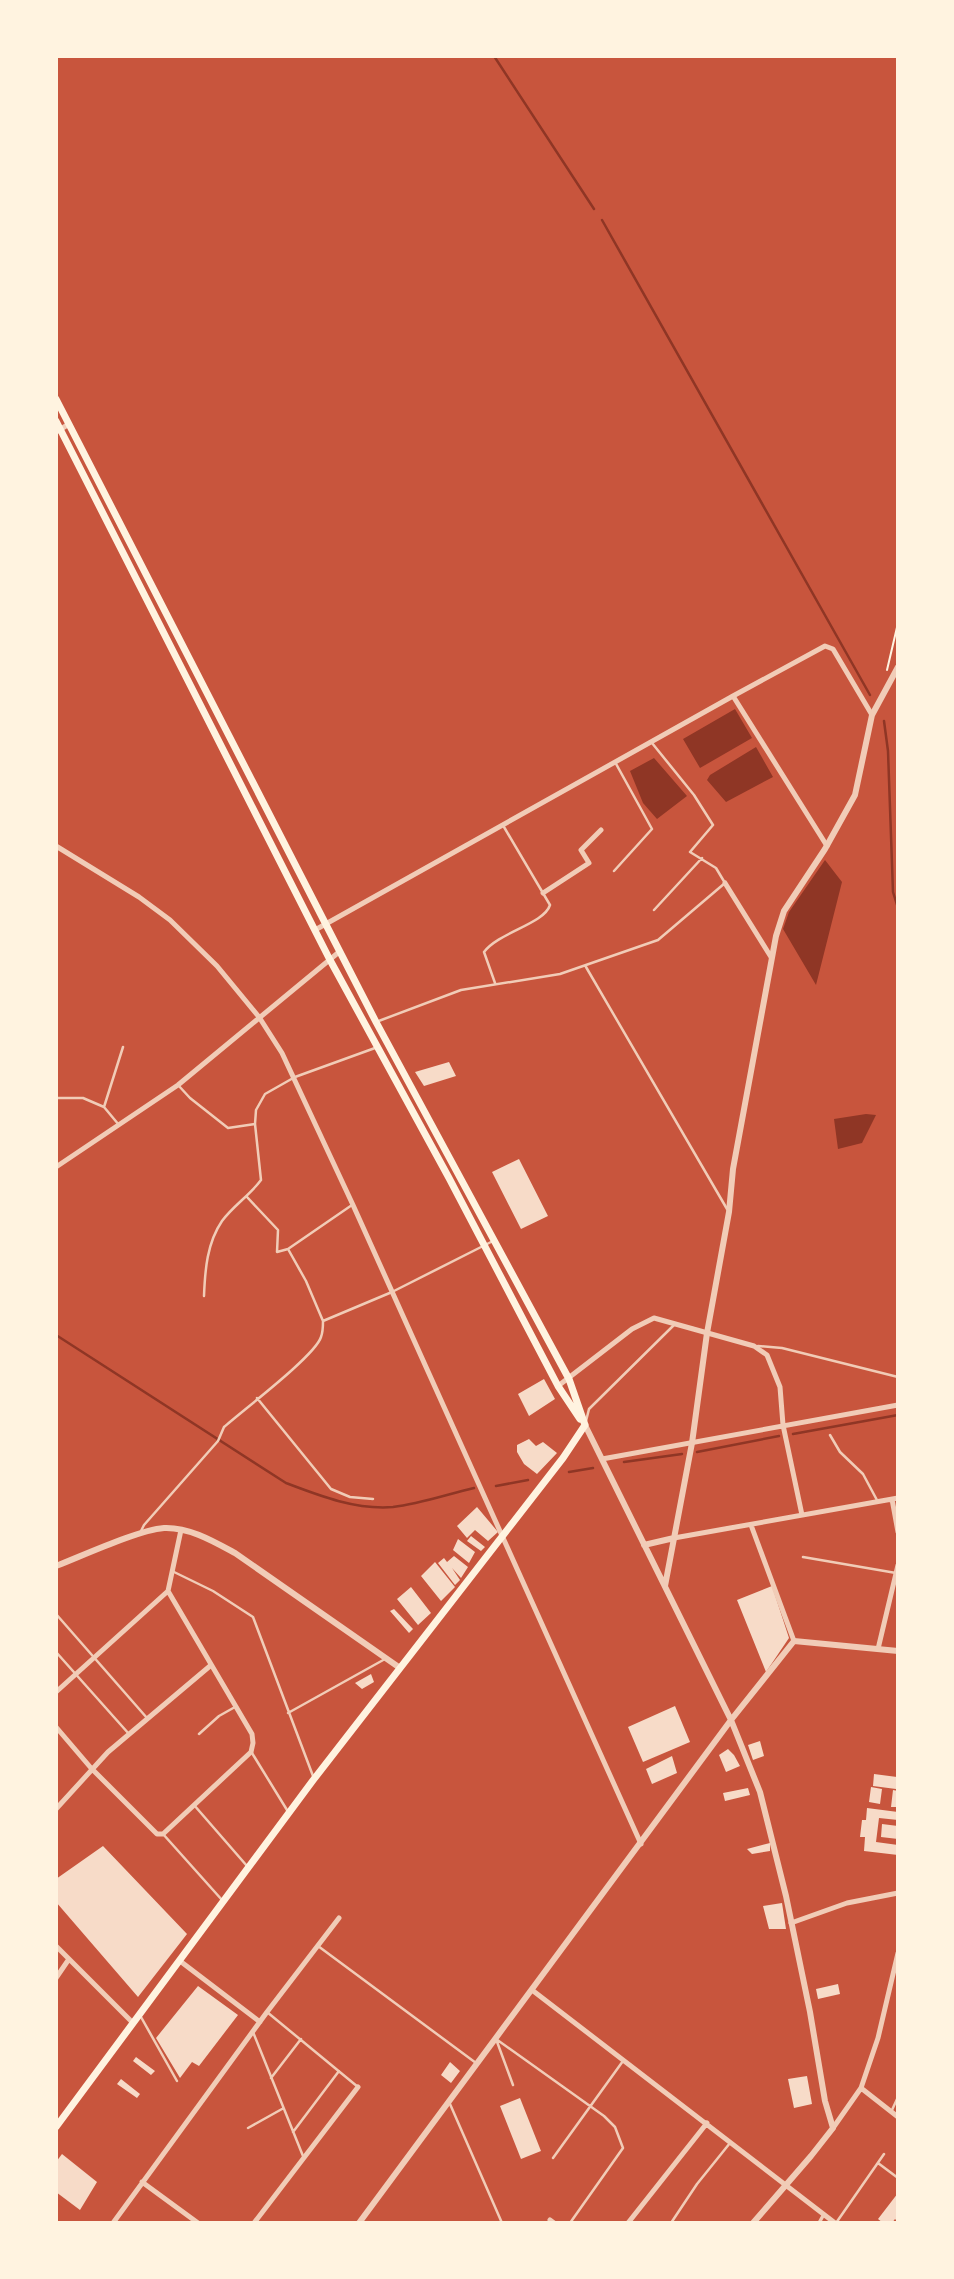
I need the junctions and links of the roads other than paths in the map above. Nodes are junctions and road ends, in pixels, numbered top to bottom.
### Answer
1 (56, 399) edge
2 (69, 424) junction
3 (57, 427) edge
4 (898, 667) edge
5 (733, 695) junction
6 (872, 715) junction
7 (652, 742) junction
8 (615, 762) junction
9 (504, 825) junction
10 (601, 830) dead end
11 (56, 846) edge
12 (827, 846) junction
13 (702, 858) junction
14 (614, 871) dead end
15 (725, 883) junction
16 (543, 893) junction
17 (654, 910) dead end
18 (325, 925) junction
19 (315, 930) junction
20 (339, 952) junction
21 (771, 957) junction
22 (330, 960) junction
23 (586, 967) junction
24 (495, 983) junction
25 (258, 1017) junction
26 (376, 1023) junction
27 (123, 1047) dead end
28 (377, 1048) junction
29 (295, 1077) junction
30 (178, 1084) junction
31 (56, 1098) edge
32 (104, 1107) junction
33 (255, 1124) junction
34 (118, 1125) junction
35 (56, 1167) edge
36 (247, 1197) junction
37 (353, 1205) junction
38 (729, 1212) junction
39 (494, 1240) junction
40 (485, 1245) junction
41 (288, 1249) junction
42 (391, 1292) junction
43 (204, 1296) dead end
44 (323, 1321) junction
45 (676, 1324) junction
46 (707, 1333) junction
47 (754, 1346) junction
48 (898, 1377) edge
49 (569, 1378) junction
50 (558, 1386) junction
51 (257, 1398) junction
52 (898, 1405) edge
53 (585, 1425) junction
54 (783, 1425) junction
55 (830, 1435) dead end
56 (692, 1443) junction
57 (602, 1459) junction
58 (373, 1499) dead end
59 (895, 1499) edge
60 (878, 1502) junction
61 (896, 1514) edge
62 (802, 1515) junction
63 (751, 1525) junction
64 (181, 1530) junction
65 (898, 1532) edge
66 (140, 1534) junction
67 (502, 1536) junction
68 (674, 1538) junction
69 (644, 1545) junction
70 (803, 1557) dead end
71 (898, 1565) edge
72 (56, 1566) edge
73 (172, 1571) junction
74 (896, 1573) junction
75 (665, 1586) junction
76 (168, 1591) junction
77 (56, 1614) edge
78 (794, 1641) junction
79 (878, 1649) junction
80 (898, 1651) edge
81 (56, 1652) edge
82 (94, 1658) junction
83 (385, 1659) junction
84 (210, 1666) junction
85 (400, 1668) junction
86 (75, 1675) junction
87 (56, 1692) edge
88 (236, 1706) junction
89 (288, 1713) junction
90 (147, 1718) junction
91 (732, 1720) junction
92 (56, 1727) edge
93 (129, 1734) junction
94 (199, 1734) dead end
95 (251, 1752) junction
96 (91, 1768) junction
97 (314, 1779) junction
98 (193, 1804) junction
99 (56, 1809) edge
100 (289, 1813) junction
101 (163, 1834) junction
102 (640, 1844) junction
103 (249, 1869) junction
104 (898, 1893) edge
105 (224, 1902) junction
106 (339, 1918) dead end
107 (792, 1923) junction
108 (56, 1946) edge
109 (318, 1946) junction
110 (898, 1953) edge
111 (69, 1959) junction
112 (180, 1961) junction
113 (56, 1978) edge
114 (532, 1990) junction
115 (267, 2012) junction
116 (140, 2014) junction
117 (260, 2022) junction
118 (133, 2023) junction
119 (252, 2032) junction
120 (301, 2039) junction
121 (496, 2039) junction
122 (623, 2060) junction
123 (478, 2064) junction
124 (339, 2071) junction
125 (271, 2078) junction
126 (177, 2081) dead end
127 (513, 2085) dead end
128 (358, 2087) joint
129 (860, 2088) junction
130 (898, 2097) edge
131 (449, 2104) junction
132 (590, 2107) junction
133 (284, 2108) junction
134 (892, 2112) junction
135 (898, 2117) edge
136 (707, 2123) junction
137 (56, 2127) edge
138 (248, 2128) dead end
139 (833, 2128) junction
140 (293, 2132) junction
141 (730, 2143) junction
142 (884, 2154) dead end
143 (553, 2158) dead end
144 (304, 2159) junction
145 (878, 2163) junction
146 (898, 2178) edge
147 (142, 2182) junction
148 (787, 2185) junction
149 (824, 2214) junction
150 (113, 2223) edge
151 (198, 2223) edge
152 (254, 2223) edge
153 (359, 2223) edge
154 (502, 2223) edge
155 (570, 2223) edge
156 (628, 2223) edge
157 (671, 2223) edge
158 (753, 2223) edge
159 (818, 2223) edge
160 (836, 2223) edge

1 - 2 main road
2 - 3 street
2 - 18 main road
3 - 19 main road
4 - 6 street
5 - 6 street
5 - 7 street
5 - 12 street
6 - 12 street
7 - 8 street
7 - 13 lane
8 - 9 street
8 - 14 lane
9 - 16 lane
9 - 18 street
10 - 16 street
11 - 25 street
12 - 21 street
13 - 15 lane
13 - 17 lane
15 - 21 street
15 - 23 lane
16 - 24 lane
18 - 19 street
18 - 20 main road
19 - 22 main road
20 - 22 street
20 - 26 main road
21 - 38 street
22 - 25 street
22 - 28 main road
23 - 24 lane
23 - 38 lane
24 - 26 lane
25 - 29 street
25 - 30 street
26 - 28 lane
26 - 39 main road
27 - 32 lane
28 - 29 lane
28 - 40 main road
29 - 33 lane
29 - 37 street
30 - 33 lane
30 - 34 street
31 - 32 lane
32 - 34 lane
33 - 36 lane
34 - 35 street
36 - 41 lane
36 - 43 lane
37 - 41 lane
37 - 42 street
38 - 46 street
39 - 40 lane
39 - 49 main road
40 - 42 lane
40 - 50 main road
41 - 44 lane
42 - 44 lane
42 - 67 street
44 - 51 lane
45 - 46 street
45 - 49 street
45 - 53 lane
46 - 47 street
46 - 56 street
47 - 48 lane
47 - 54 street
49 - 50 street
49 - 53 main road
50 - 53 main road
51 - 58 lane
51 - 66 lane
52 - 54 street
53 - 57 street
53 - 67 main road
54 - 56 street
54 - 62 street
55 - 60 lane
56 - 57 street
56 - 68 street
57 - 69 street
59 - 60 street
59 - 61 street
60 - 62 street
61 - 65 street
62 - 63 street
63 - 68 street
63 - 78 street
64 - 66 street
64 - 73 street
64 - 83 street
66 - 72 street
67 - 85 main road
67 - 102 street
68 - 69 street
68 - 75 street
69 - 75 street
70 - 74 lane
71 - 74 street
73 - 76 street
73 - 89 lane
74 - 79 street
75 - 91 street
76 - 82 street
76 - 84 street
77 - 82 lane
78 - 79 street
78 - 91 street
79 - 80 street
81 - 86 lane
82 - 86 street
82 - 90 lane
83 - 85 street
83 - 89 lane
84 - 88 street
84 - 90 street
85 - 97 main road
86 - 87 street
86 - 93 lane
88 - 94 lane
88 - 95 street
89 - 97 lane
90 - 93 street
91 - 102 street
91 - 107 street
92 - 96 street
93 - 96 street
95 - 98 street
95 - 100 lane
96 - 99 street
96 - 101 street
97 - 100 main road
98 - 101 street
98 - 103 lane
100 - 103 main road
101 - 105 lane
102 - 114 street
103 - 105 main road
104 - 107 street
105 - 112 main road
106 - 109 street
107 - 139 street
108 - 111 street
109 - 115 street
109 - 123 lane
110 - 129 street
111 - 113 street
111 - 118 street
112 - 116 main road
112 - 117 street
114 - 121 street
114 - 122 street
115 - 117 street
115 - 120 lane
116 - 118 main road
116 - 126 lane
117 - 119 street
118 - 137 main road
119 - 125 lane
119 - 147 street
120 - 124 lane
120 - 125 lane
121 - 123 street
121 - 127 lane
121 - 132 lane
122 - 132 lane
122 - 136 street
123 - 131 street
124 - 128 lane
124 - 140 lane
125 - 133 lane
128 - 144 street
129 - 134 street
129 - 139 street
130 - 134 lane
131 - 153 street
131 - 154 lane
132 - 143 lane
132 - 155 lane
133 - 138 lane
133 - 140 lane
134 - 135 street
136 - 141 street
136 - 156 street
139 - 148 street
140 - 144 lane
141 - 148 street
141 - 157 lane
142 - 145 lane
144 - 152 street
145 - 146 lane
145 - 160 lane
147 - 150 street
147 - 151 street
148 - 149 street
148 - 158 street
149 - 159 street
149 - 160 street

